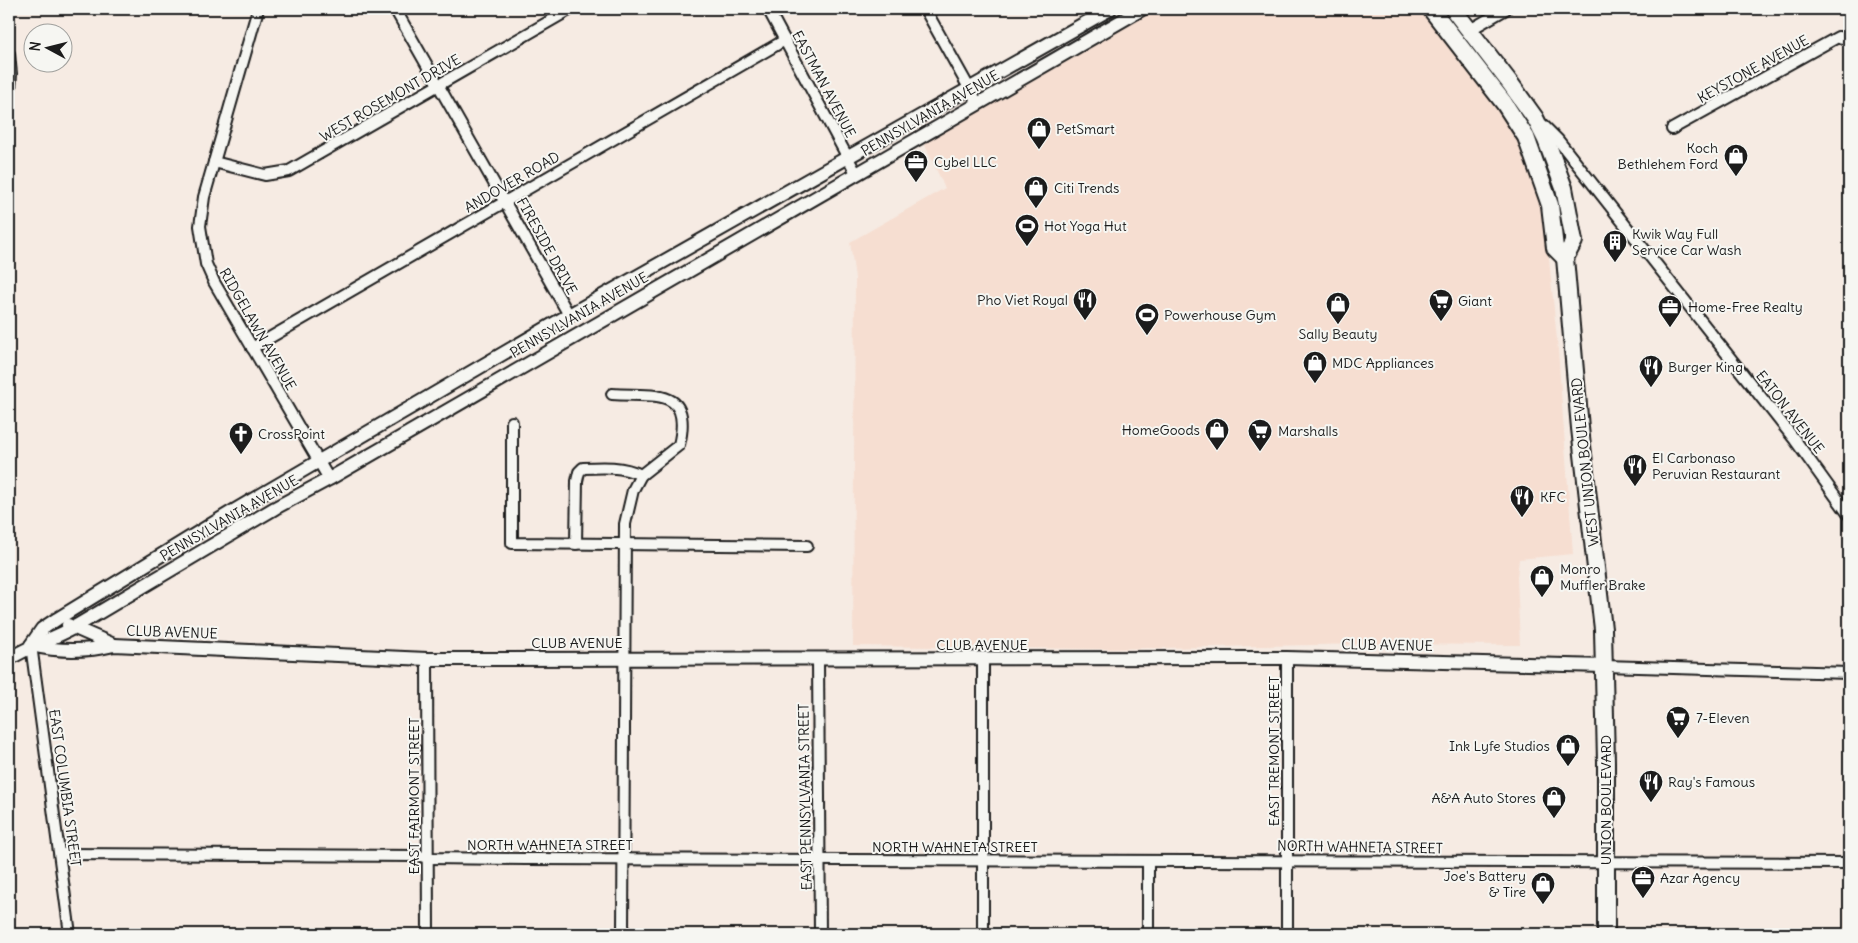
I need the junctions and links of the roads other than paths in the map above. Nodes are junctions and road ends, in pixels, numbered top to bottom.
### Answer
1 (258, 9) edge
2 (395, 9) edge
3 (571, 9) edge
4 (768, 9) edge
5 (925, 9) edge
6 (1142, 9) edge
7 (1431, 9) edge
8 (1453, 9) edge
9 (1506, 9) edge
10 (1104, 10) edge
11 (1110, 27) junction
12 (1468, 31) junction
13 (1849, 39) edge
14 (785, 40) junction
15 (9, 54) edge
16 (440, 85) junction
17 (969, 88) junction
18 (978, 104) junction
19 (9, 106) edge
20 (1535, 118) junction
21 (1672, 129) dead end
22 (847, 157) junction
23 (214, 162) junction
24 (856, 173) junction
25 (506, 202) junction
26 (1565, 258) junction
27 (569, 316) junction
28 (252, 348) junction
29 (612, 394) dead end
30 (512, 422) dead end
31 (318, 462) junction
32 (641, 476) junction
33 (329, 479) junction
34 (1849, 515) edge
35 (576, 544) junction
36 (625, 544) junction
37 (807, 546) dead end
38 (57, 619) junction
39 (73, 628) junction
40 (31, 645) junction
41 (114, 645) junction
42 (624, 658) junction
43 (1288, 658) junction
44 (9, 659) edge
45 (428, 659) junction
46 (818, 660) junction
47 (983, 660) junction
48 (1604, 666) junction
49 (1849, 672) edge
50 (60, 854) junction
51 (428, 858) junction
52 (623, 858) junction
53 (820, 860) junction
54 (1287, 860) junction
55 (983, 861) junction
56 (1148, 862) junction
57 (1606, 863) junction
58 (1849, 863) edge
59 (70, 934) edge
60 (428, 934) edge
61 (624, 934) edge
62 (820, 934) edge
63 (983, 934) edge
64 (1148, 934) edge
65 (1288, 934) edge
66 (1606, 934) edge

1 - 23 street, RIDGELAWN AVENUE
2 - 16 street, FIRESIDE DRIVE
3 - 16 street, WEST ROSEMONT DRIVE
4 - 14 street, EASTMAN AVENUE
5 - 17 street
6 - 11 street, PENNSYLVANIA AVENUE
7 - 26 main road, WEST UNION BOULEVARD
8 - 12 main road, WEST UNION BOULEVARD
9 - 12 street
10 - 11 street
10 - 17 street, PENNSYLVANIA AVENUE
11 - 18 street, PENNSYLVANIA AVENUE
12 - 20 main road, WEST UNION BOULEVARD
13 - 21 street, KEYSTONE AVENUE
14 - 22 street, EASTMAN AVENUE
14 - 25 street, ANDOVER ROAD
15 - 19 street
16 - 23 street, WEST ROSEMONT DRIVE
16 - 25 street, FIRESIDE DRIVE
17 - 18 street
17 - 22 street, PENNSYLVANIA AVENUE
18 - 24 street, PENNSYLVANIA AVENUE
20 - 26 main road, WEST UNION BOULEVARD
20 - 34 street, EATON AVENUE
22 - 24 street, EASTMAN AVENUE
22 - 27 street, PENNSYLVANIA AVENUE
23 - 28 street, RIDGELAWN AVENUE
24 - 33 street, PENNSYLVANIA AVENUE
25 - 27 street, FIRESIDE DRIVE
25 - 28 street, ANDOVER ROAD
26 - 48 main road, WEST UNION BOULEVARD
27 - 31 street, PENNSYLVANIA AVENUE
28 - 31 street, RIDGELAWN AVENUE
29 - 32 street
30 - 35 street
31 - 33 street, RIDGELAWN AVENUE
31 - 38 street, PENNSYLVANIA AVENUE
32 - 35 street
32 - 36 street
33 - 39 street, PENNSYLVANIA AVENUE
35 - 36 street
36 - 37 street
36 - 42 street
38 - 39 street, CLUB AVENUE
38 - 40 street, PENNSYLVANIA AVENUE
39 - 40 street, PENNSYLVANIA AVENUE
39 - 41 street, CLUB AVENUE
40 - 41 street, CLUB AVENUE
40 - 44 street, PENNSYLVANIA AVENUE
40 - 50 street, EAST COLUMBIA STREET
41 - 45 street, CLUB AVENUE
42 - 45 street, CLUB AVENUE
42 - 46 street, CLUB AVENUE
42 - 52 street
43 - 47 street, CLUB AVENUE
43 - 48 street, CLUB AVENUE
43 - 54 street, EAST TREMONT STREET
45 - 51 street, EAST FAIRMONT STREET
46 - 47 street, CLUB AVENUE
46 - 53 street, EAST PENNSYLVANIA STREET
47 - 55 street
48 - 49 street, CLUB AVENUE
48 - 57 main road, UNION BOULEVARD
50 - 51 street, NORTH WAHNETA STREET
50 - 59 street, EAST COLUMBIA STREET
51 - 52 street, NORTH WAHNETA STREET
51 - 60 street, EAST FAIRMONT STREET
52 - 53 street, NORTH WAHNETA STREET
52 - 61 street
53 - 55 street, NORTH WAHNETA STREET
53 - 62 street, EAST PENNSYLVANIA STREET
54 - 56 street, NORTH WAHNETA STREET
54 - 57 street, NORTH WAHNETA STREET
54 - 65 street, EAST TREMONT STREET
55 - 56 street, NORTH WAHNETA STREET
55 - 63 street
56 - 64 street
57 - 58 street, NORTH WAHNETA STREET
57 - 66 main road, UNION BOULEVARD

